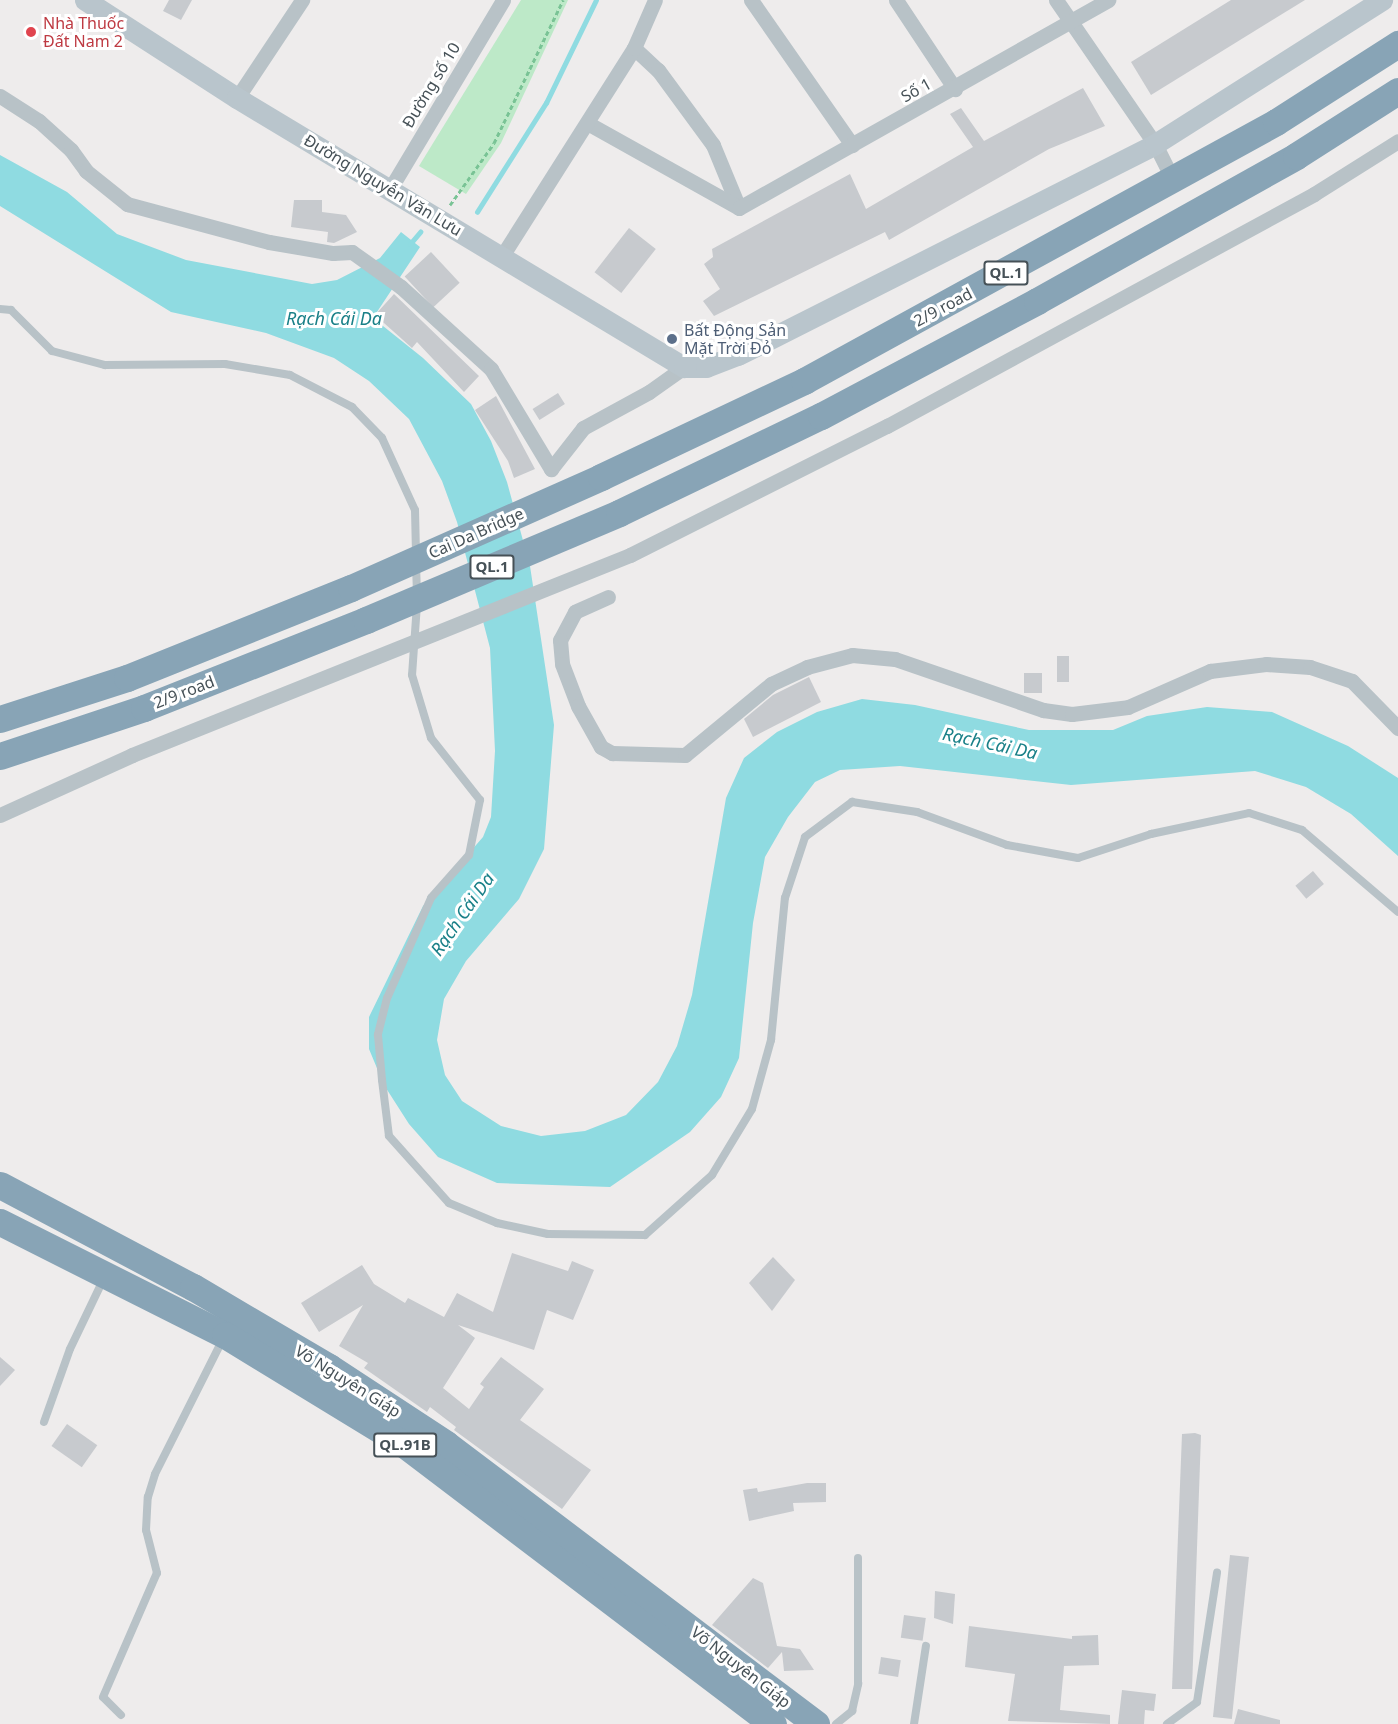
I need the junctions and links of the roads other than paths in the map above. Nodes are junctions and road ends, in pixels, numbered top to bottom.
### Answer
1 (85, 0) edge
2 (302, 0) edge
3 (504, 0) edge
4 (655, 0) edge
5 (751, 0) edge
6 (896, 0) edge
7 (1056, 0) edge
8 (1108, 0) edge
9 (1382, 0) edge
10 (1072, 23) junction
11 (1398, 44) edge
12 (634, 48) junction
13 (955, 89) junction
14 (1398, 91) edge
15 (0, 96) edge
16 (237, 98) junction
17 (588, 124) junction
18 (1398, 141) edge
19 (1155, 144) junction
20 (852, 145) junction
21 (1173, 180) junction
22 (390, 189) junction
23 (739, 208) junction
24 (502, 256) junction
25 (0, 309) edge
26 (684, 367) junction
27 (601, 477) joint
28 (351, 588) joint
29 (608, 597) dead end
30 (127, 678) junction
31 (0, 706) edge
32 (144, 708) junction
33 (0, 719) edge
34 (1398, 728) edge
35 (0, 756) edge
36 (0, 762) edge
37 (0, 815) edge
38 (1398, 912) edge
39 (0, 1185) edge
40 (0, 1222) edge
41 (106, 1274) junction
42 (225, 1335) junction
43 (44, 1422) dead end
44 (858, 1558) dead end
45 (1217, 1573) dead end
46 (926, 1646) dead end
47 (701, 1651) junction
48 (121, 1715) dead end
49 (773, 1724) edge
50 (816, 1724) edge
51 (836, 1724) edge
52 (914, 1724) edge
53 (1167, 1724) edge

1 - 16 street, Đường Nguyễn Văn Lưu
2 - 16 street
3 - 22 street, Đường số 10
4 - 12 street
5 - 20 street
6 - 13 street
7 - 10 street
8 - 10 street, Số 1
9 - 19 street
10 - 13 street, Số 1
10 - 19 street
11 - 21 highway, 2/9 road / QL.1
12 - 17 street
12 - 23 street
13 - 20 street, Số 1
14 - 32 highway, 2/9 road / QL.1
15 - 26 street
16 - 22 street, Đường Nguyễn Văn Lưu
17 - 23 street
17 - 24 street
18 - 37 street
19 - 21 street
19 - 26 street
20 - 23 street, Số 1
21 - 27 highway, 2/9 road / QL.1
22 - 24 street, Đường Nguyễn Văn Lưu
24 - 26 street, Đường Nguyễn Văn Lưu
25 - 38 lane
27 - 28 highway, Cai Da Bridge / QL.1
28 - 30 highway, 2/9 road / QL.1
29 - 34 street
30 - 31 highway
30 - 33 highway, 2/9 road / QL.1
32 - 35 highway, 2/9 road / QL.1
32 - 36 highway
39 - 47 highway, Võ Nguyên Giáp / QL.91B
40 - 41 highway, Võ Nguyên Giáp / QL.91B
41 - 42 highway, Võ Nguyên Giáp / QL.91B
41 - 43 lane
42 - 47 highway, Võ Nguyên Giáp / QL.91B
42 - 48 lane
44 - 51 lane
45 - 53 lane
46 - 52 lane
47 - 49 highway, Võ Nguyên Giáp / QL.91B
47 - 50 highway, Võ Nguyên Giáp / QL.91B

